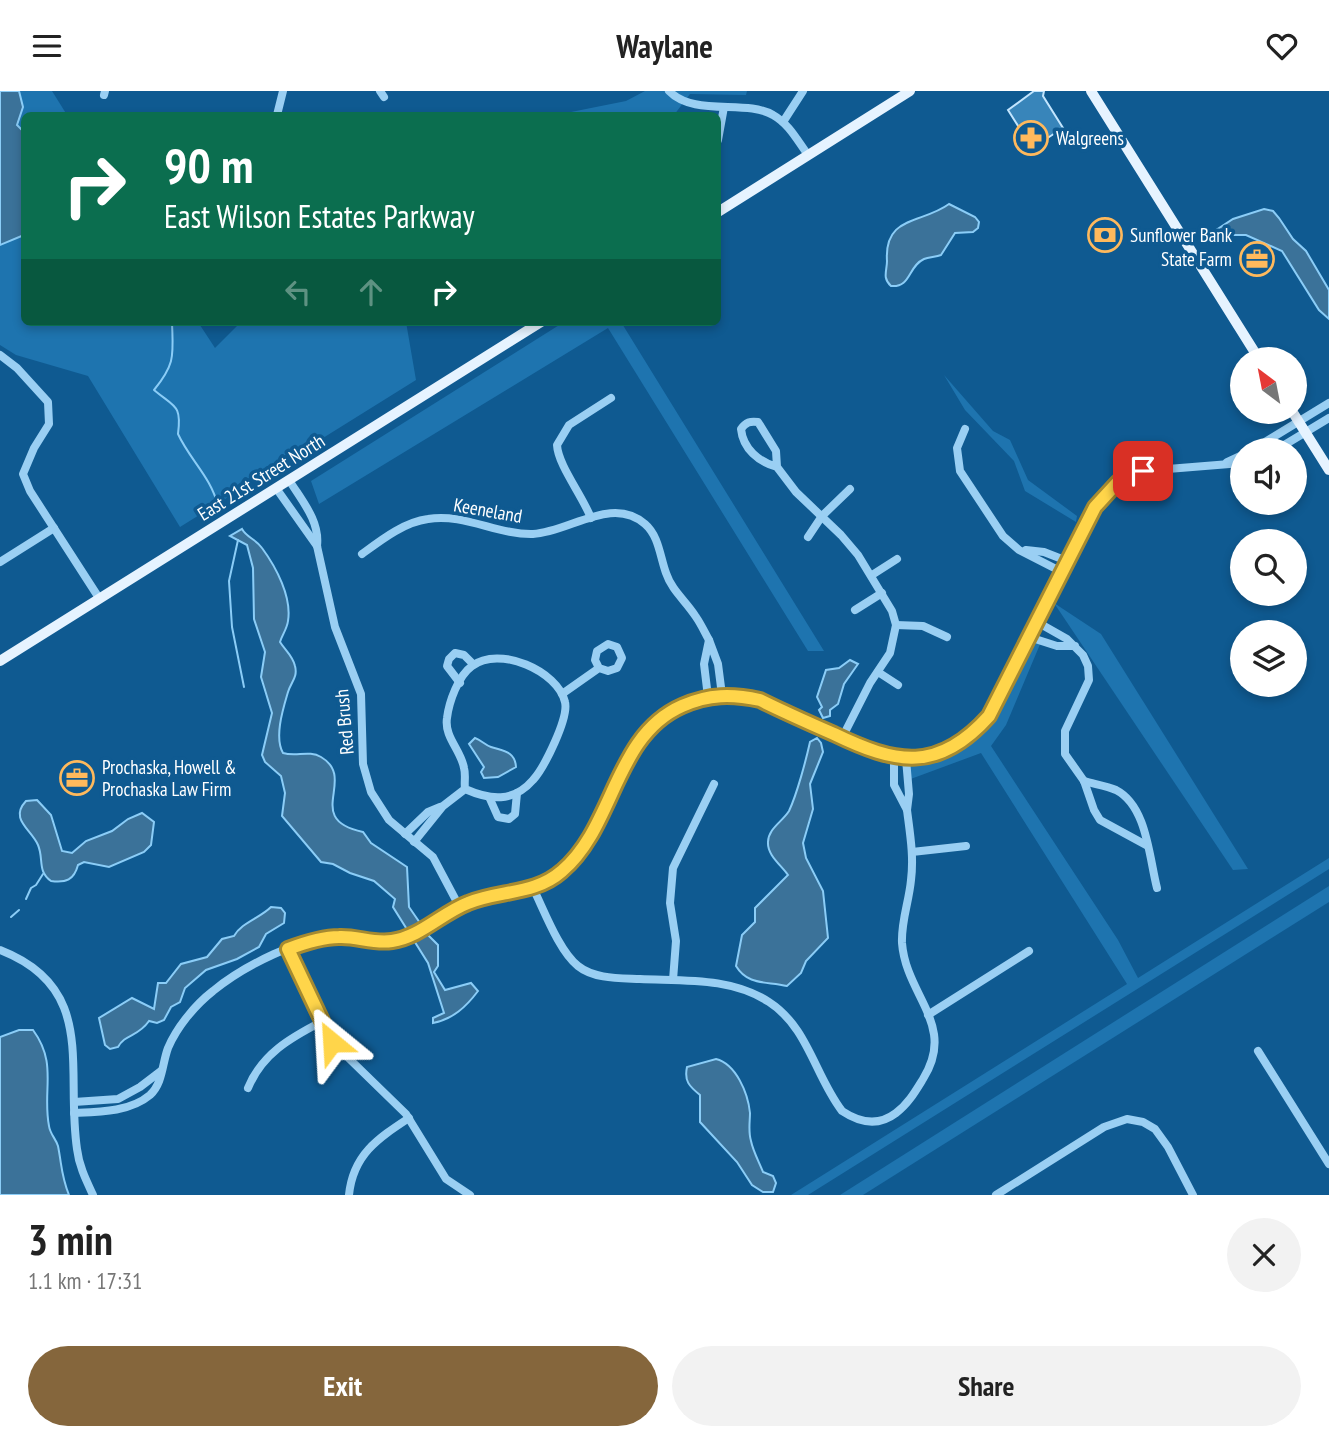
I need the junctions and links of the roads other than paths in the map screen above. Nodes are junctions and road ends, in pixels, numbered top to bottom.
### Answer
1 (283, 91) edge
2 (669, 91) edge
3 (803, 91) edge
4 (910, 91) edge
5 (1091, 91) edge
6 (724, 107) junction
7 (278, 112) edge
8 (783, 122) junction
9 (721, 124) edge
10 (808, 155) junction
11 (721, 210) edge
12 (535, 326) edge
13 (1251, 347) edge
14 (0, 355) edge
15 (611, 398) dead end
16 (1329, 403) edge
17 (1307, 411) edge
18 (1329, 418) edge
19 (1285, 424) edge
20 (1300, 424) edge
21 (965, 429) dead end
22 (1306, 433) junction
23 (1267, 438) edge
24 (1297, 438) edge
25 (1230, 461) edge
26 (1230, 464) edge
27 (1222, 465) junction
28 (777, 467) junction
29 (1329, 470) edge
30 (289, 480) junction
31 (276, 488) junction
32 (849, 489) dead end
33 (822, 516) junction
34 (591, 518) junction
35 (54, 528) junction
36 (808, 537) dead end
37 (317, 546) junction
38 (1019, 550) junction
39 (362, 554) dead end
40 (897, 559) dead end
41 (1067, 561) junction
42 (0, 562) edge
43 (1062, 572) junction
44 (872, 575) junction
45 (882, 593) junction
46 (99, 598) junction
47 (855, 610) dead end
48 (1037, 622) junction
49 (896, 625) junction
50 (947, 637) dead end
51 (1029, 637) junction
52 (709, 640) junction
53 (1076, 646) junction
54 (0, 661) edge
55 (474, 664) junction
56 (599, 668) dead end
57 (878, 672) junction
58 (460, 683) junction
59 (898, 685) dead end
60 (562, 694) junction
61 (722, 695) junction
62 (708, 697) junction
63 (842, 738) junction
64 (894, 758) junction
65 (906, 759) junction
66 (1084, 781) junction
67 (714, 785) dead end
68 (465, 789) junction
69 (517, 793) junction
70 (490, 799) junction
71 (443, 806) junction
72 (907, 810) junction
73 (405, 834) junction
74 (414, 842) junction
75 (1146, 845) junction
76 (966, 846) dead end
77 (912, 852) junction
78 (533, 888) junction
79 (1157, 888) dead end
80 (460, 906) junction
81 (288, 949) junction
82 (0, 950) edge
83 (1029, 951) dead end
84 (673, 980) junction
85 (928, 1015) junction
86 (321, 1022) junction
87 (1258, 1051) dead end
88 (161, 1071) junction
89 (248, 1088) dead end
90 (74, 1101) junction
91 (74, 1113) junction
92 (409, 1118) junction
93 (1329, 1164) edge
94 (93, 1195) edge
95 (349, 1195) edge
96 (470, 1195) edge
97 (996, 1195) edge
98 (1193, 1195) edge

1 - 7 street
2 - 6 street
3 - 8 street
4 - 10 main road
5 - 13 main road
6 - 8 street
6 - 9 street
8 - 10 street
10 - 11 main road
12 - 30 main road, East 21st Street North
14 - 35 street
15 - 34 street
16 - 17 street
18 - 22 street
19 - 23 street
20 - 22 main road
21 - 38 street
22 - 24 street
22 - 29 main road
25 - 27 street
26 - 27 street
27 - 41 street
28 - 28 street
28 - 33 street
30 - 31 main road, East 21st Street North
30 - 37 street, Red Brush
31 - 37 street, Red Brush
31 - 46 main road, East 21st Street North
32 - 33 street
33 - 36 street
33 - 44 street
34 - 39 street, Keeneland
34 - 52 street, Keeneland
35 - 42 street
35 - 46 street
37 - 73 street, Red Brush
38 - 41 street
38 - 43 street
40 - 44 street
41 - 43 street
43 - 48 street
44 - 45 street
45 - 47 street
45 - 49 street
46 - 54 main road, East 21st Street North
48 - 51 street
48 - 53 street
49 - 50 street
49 - 57 street
51 - 53 street
51 - 65 street
52 - 61 street, Keeneland
52 - 62 street
53 - 66 street
55 - 58 street
55 - 58 street
55 - 60 street
56 - 60 street
57 - 59 street
57 - 63 street
58 - 68 street
60 - 69 street
61 - 62 street
61 - 63 street
62 - 78 street
63 - 64 street
64 - 65 street
64 - 72 street
65 - 72 street
66 - 75 street
66 - 75 street
67 - 84 street
68 - 70 street
68 - 71 street
69 - 70 street
69 - 70 street
71 - 73 street
71 - 74 street
72 - 77 street
73 - 74 street, Red Brush
74 - 80 street, Red Brush
75 - 79 street
76 - 77 street
77 - 85 street
78 - 80 street
78 - 84 street
80 - 81 street
81 - 86 street
81 - 88 street
82 - 90 street
83 - 85 street
84 - 85 street
86 - 89 street
86 - 92 street
87 - 93 street
88 - 90 street
88 - 91 street
90 - 91 street
91 - 94 street
92 - 95 street
92 - 96 street
97 - 98 street

